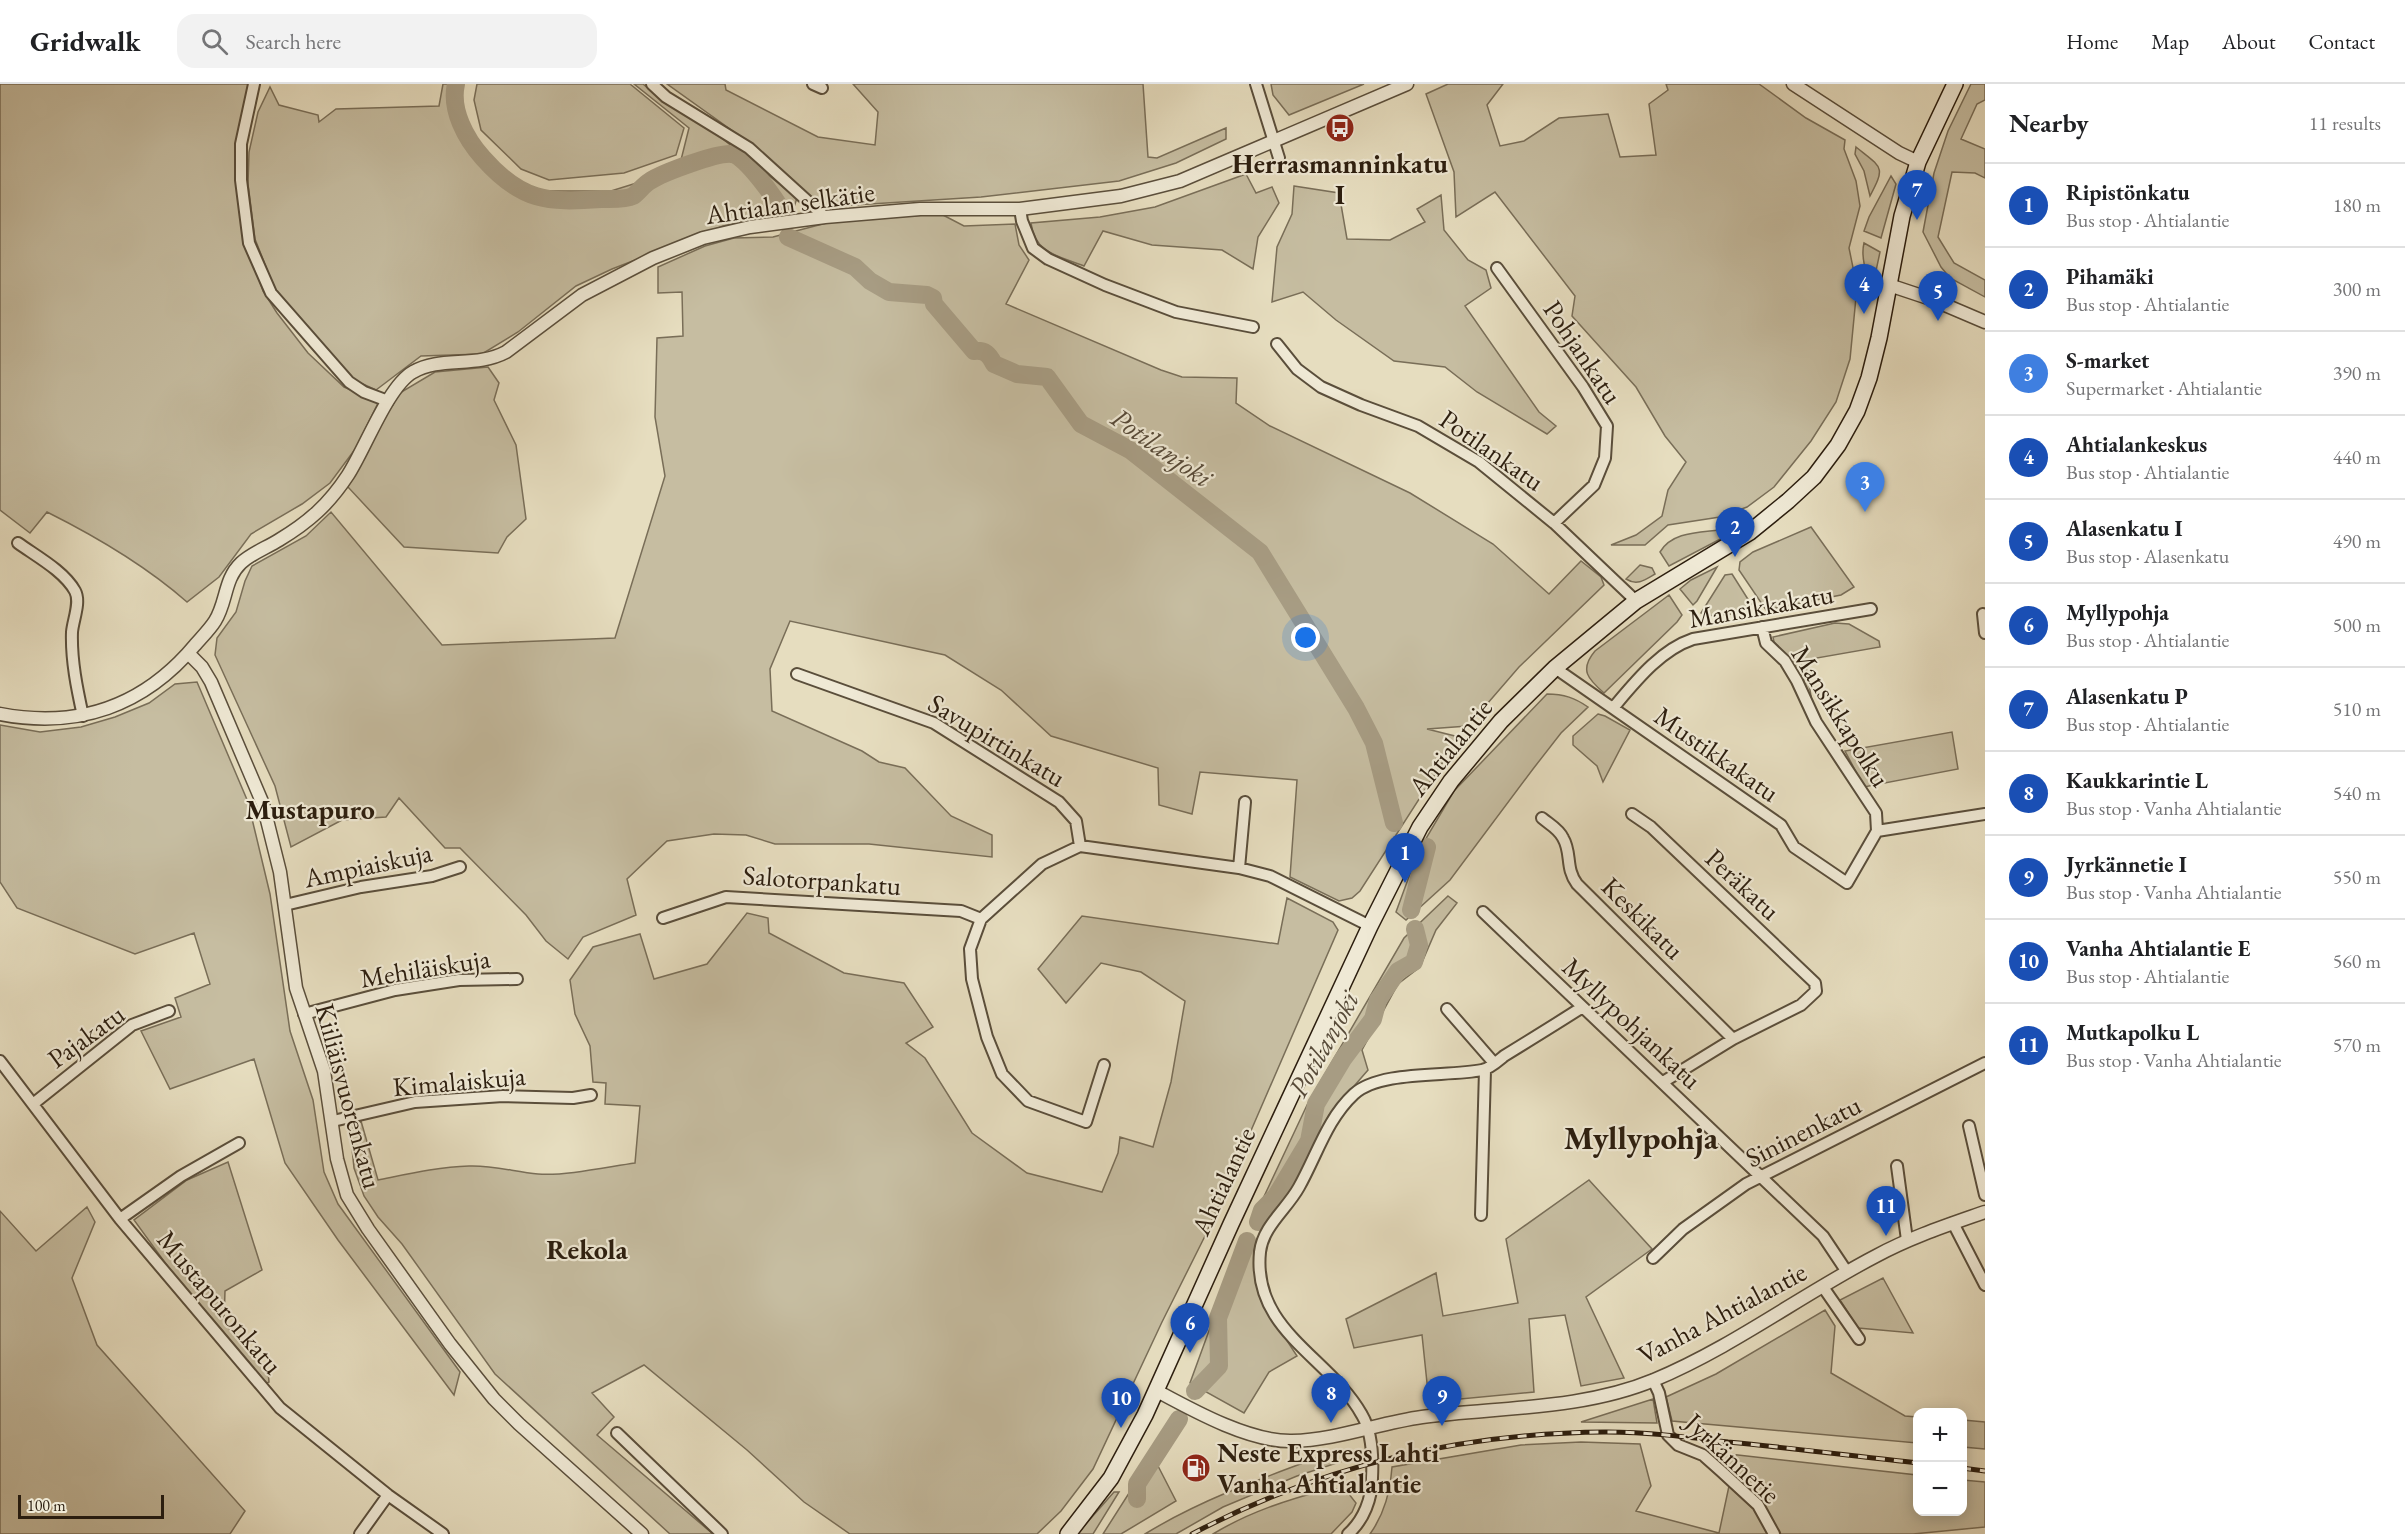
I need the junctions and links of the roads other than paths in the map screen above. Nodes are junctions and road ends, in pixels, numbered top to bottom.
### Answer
1 (254, 84) edge
2 (651, 84) edge
3 (1256, 84) edge
4 (1407, 84) edge
5 (1793, 84) edge
6 (1956, 84) edge
7 (1275, 140) junction
8 (1279, 158) dead end
9 (1918, 162) junction
10 (1020, 209) junction
11 (825, 217) junction
12 (1497, 268) dead end
13 (1889, 285) junction
14 (1985, 322) edge
15 (1253, 327) dead end
16 (1277, 344) dead end
17 (388, 401) junction
18 (1554, 523) junction
19 (18, 543) dead end
20 (1636, 601) junction
21 (1871, 609) dead end
22 (1983, 614) dead end
23 (1762, 627) junction
24 (1985, 633) edge
25 (188, 653) junction
26 (1555, 668) junction
27 (797, 674) dead end
28 (1613, 708) junction
29 (0, 714) edge
30 (83, 716) junction
31 (1245, 802) dead end
32 (1632, 814) dead end
33 (1985, 814) edge
34 (1542, 818) dead end
35 (1877, 831) junction
36 (1080, 846) junction
37 (460, 867) dead end
38 (1239, 868) junction
39 (285, 905) junction
40 (1483, 912) dead end
41 (663, 918) dead end
42 (981, 919) junction
43 (1370, 926) junction
44 (517, 979) dead end
45 (1581, 1008) junction
46 (1447, 1009) dead end
47 (169, 1011) dead end
48 (304, 1014) junction
49 (1734, 1039) junction
50 (0, 1061) edge
51 (1494, 1063) junction
52 (1985, 1063) edge
53 (1104, 1065) dead end
54 (1485, 1070) junction
55 (1663, 1082) junction
56 (591, 1095) dead end
57 (33, 1104) junction
58 (333, 1121) junction
59 (1969, 1126) dead end
60 (239, 1143) dead end
61 (1897, 1166) dead end
62 (1761, 1178) junction
63 (1985, 1195) edge
64 (1985, 1212) edge
65 (1481, 1215) dead end
66 (120, 1219) junction
67 (1953, 1223) junction
68 (1907, 1240) junction
69 (1653, 1258) dead end
70 (1847, 1272) junction
71 (1985, 1285) edge
72 (1823, 1287) junction
73 (1859, 1338) dead end
74 (1653, 1380) junction
75 (1157, 1391) junction
76 (1366, 1427) junction
77 (617, 1433) dead end
78 (388, 1495) junction
79 (360, 1534) edge
80 (443, 1534) edge
81 (642, 1534) edge
82 (722, 1534) edge
83 (1068, 1534) edge
84 (1348, 1534) edge
85 (1774, 1534) edge

1 - 17 street
2 - 11 street
3 - 7 street
4 - 7 street, Ahtialan selkätie
5 - 9 street
6 - 9 main road, Ahtialantie
7 - 8 street
7 - 10 street, Ahtialan selkätie
9 - 13 main road, Ahtialantie
10 - 11 street, Ahtialan selkätie
10 - 15 street
11 - 17 street, Ahtialan selkätie
12 - 18 street, Pohjankatu
13 - 14 street
13 - 20 main road, Ahtialantie
16 - 18 street, Potilankatu
17 - 25 street, Ahtialan selkätie
18 - 20 street, Potilankatu
19 - 30 street
20 - 26 main road, Ahtialantie
21 - 23 street, Mansikkakatu
22 - 24 street
23 - 28 street, Mansikkakatu
23 - 35 street, Mansikkapolku
25 - 30 street
25 - 39 street, Kiiliäisvuorenkatu
26 - 28 street, Mustikkakatu
26 - 43 main road, Ahtialantie
27 - 36 street, Savupirtinkatu
28 - 35 street, Mustikkakatu
29 - 30 street
31 - 38 street
32 - 49 street, Peräkatu
33 - 35 street
34 - 49 street, Keskikatu
36 - 38 street
36 - 42 street
37 - 39 street, Ampiaiskuja
38 - 43 street
39 - 48 street, Kiiliäisvuorenkatu
40 - 45 street, Myllypohjankatu
41 - 42 street, Salotorpankatu
42 - 53 street
43 - 75 main road, Ahtialantie
44 - 48 street, Mehiläiskuja
45 - 51 street
45 - 55 street, Myllypohjankatu
46 - 51 street
47 - 57 street, Pajakatu
48 - 58 street, Kiiliäisvuorenkatu
49 - 55 street
50 - 57 street, Mustapuronkatu
51 - 54 street
52 - 62 street, Sininenkatu
54 - 65 street
54 - 76 street
55 - 62 street, Myllypohjankatu
56 - 58 street, Kimalaiskuja
57 - 66 street, Mustapuronkatu
58 - 81 street, Kiiliäisvuorenkatu
59 - 63 street
60 - 66 street
61 - 68 street
62 - 69 street, Sininenkatu
62 - 70 street, Myllypohjankatu
64 - 67 street, Vanha Ahtialantie
66 - 78 street, Mustapuronkatu
67 - 68 street, Vanha Ahtialantie
67 - 71 street
68 - 70 street, Vanha Ahtialantie
70 - 72 street, Vanha Ahtialantie
72 - 73 street
72 - 74 street, Vanha Ahtialantie
74 - 76 street, Vanha Ahtialantie
74 - 85 street, Jyrkännetie
75 - 76 street, Vanha Ahtialantie
75 - 83 main road, Ahtialantie
76 - 84 street
77 - 82 street
78 - 79 street
78 - 80 street, Mustapuronkatu

